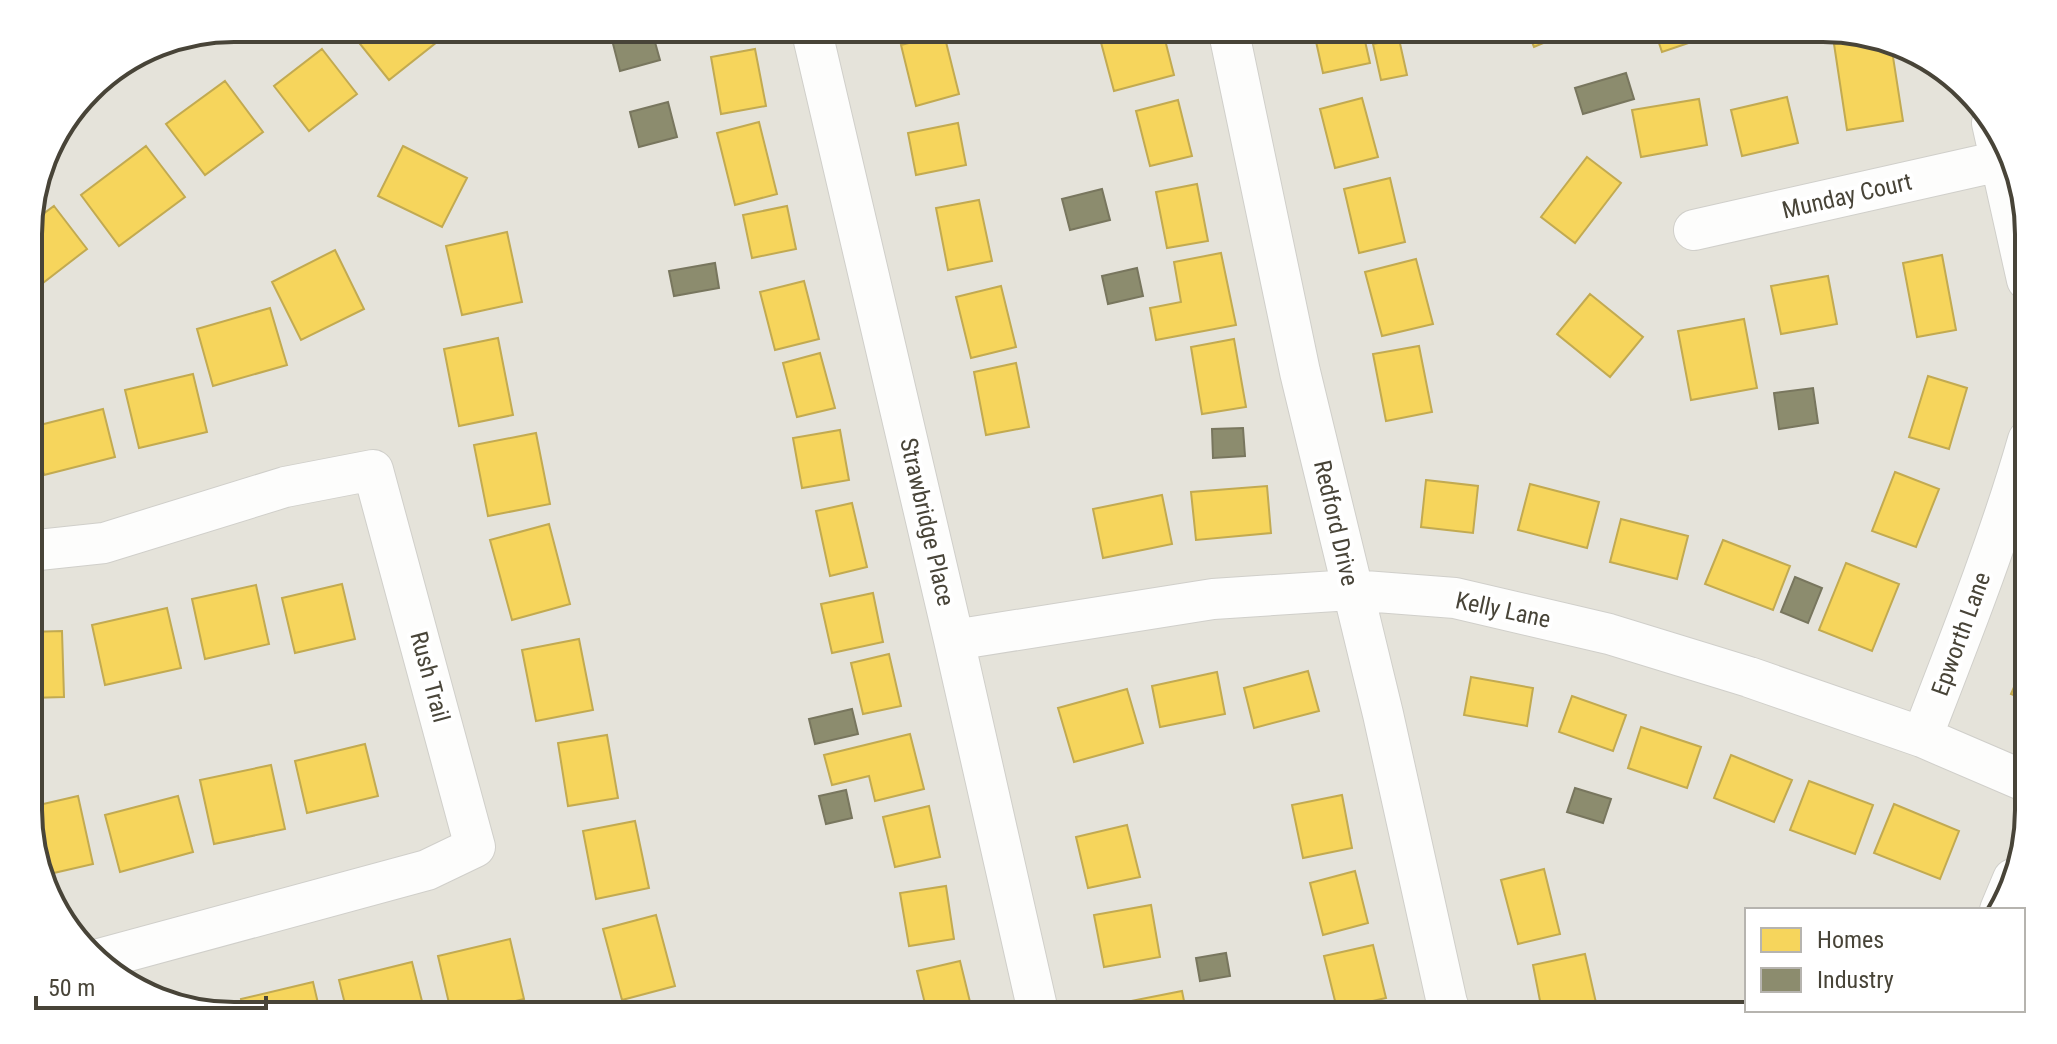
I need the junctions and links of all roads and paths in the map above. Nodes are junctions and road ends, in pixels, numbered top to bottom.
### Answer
1 (814, 42) edge
2 (1231, 42) edge
3 (2000, 161) joint
4 (2014, 223) edge
5 (1694, 230) dead end
6 (2015, 482) edge
7 (42, 550) edge
8 (1351, 590) junction
9 (954, 640) junction
10 (1922, 737) junction
11 (2015, 777) edge
12 (110, 956) edge
13 (1036, 1002) edge
14 (1447, 1002) edge

1 - 9 street, Strawbridge Place
2 - 8 street, Redford Drive
3 - 4 street
3 - 5 street, Munday Court
6 - 10 street, Epworth Lane
7 - 12 street, Rush Trail
8 - 9 street, Kelly Lane
8 - 10 street, Kelly Lane
8 - 14 street, Redford Drive
9 - 13 street, Strawbridge Place
10 - 11 street, Kelly Lane

